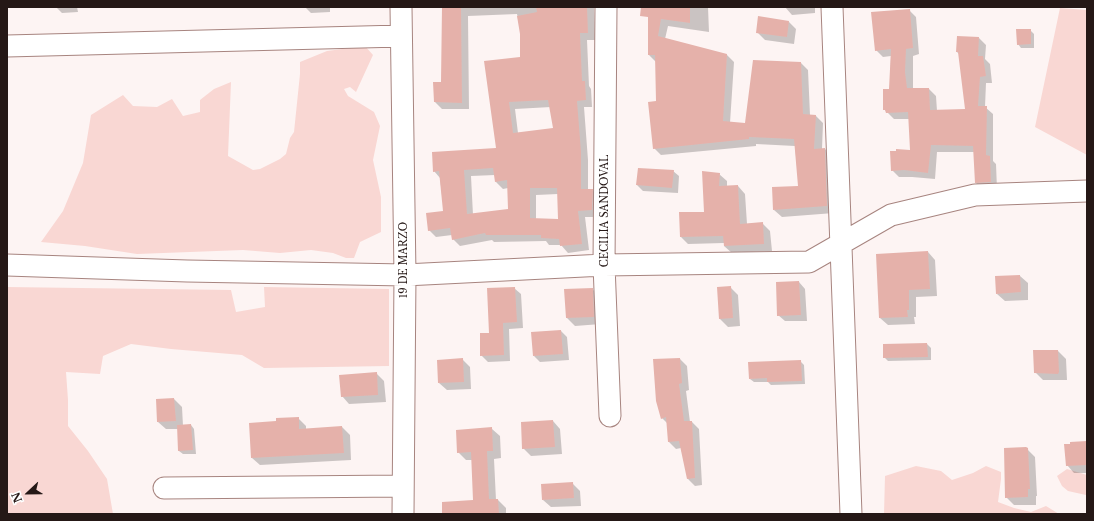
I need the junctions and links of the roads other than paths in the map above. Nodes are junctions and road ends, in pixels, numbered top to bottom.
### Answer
1 (401, 7) edge
2 (606, 7) edge
3 (832, 7) edge
4 (401, 36) junction
5 (7, 46) edge
6 (1087, 191) edge
7 (841, 244) junction
8 (7, 265) edge
9 (604, 265) junction
10 (405, 275) junction
11 (610, 416) dead end
12 (403, 486) junction
13 (164, 488) dead end
14 (404, 514) edge
15 (851, 514) edge

1 - 4 street, 19 DE MARZO
2 - 9 street, CECILIA SANDOVAL
3 - 7 street
4 - 5 street
4 - 10 street, 19 DE MARZO
6 - 7 street
7 - 9 street
7 - 15 street
8 - 10 street
9 - 10 street
9 - 11 street, CECILIA SANDOVAL
10 - 12 street, 19 DE MARZO
12 - 13 street
12 - 14 street, 19 DE MARZO

